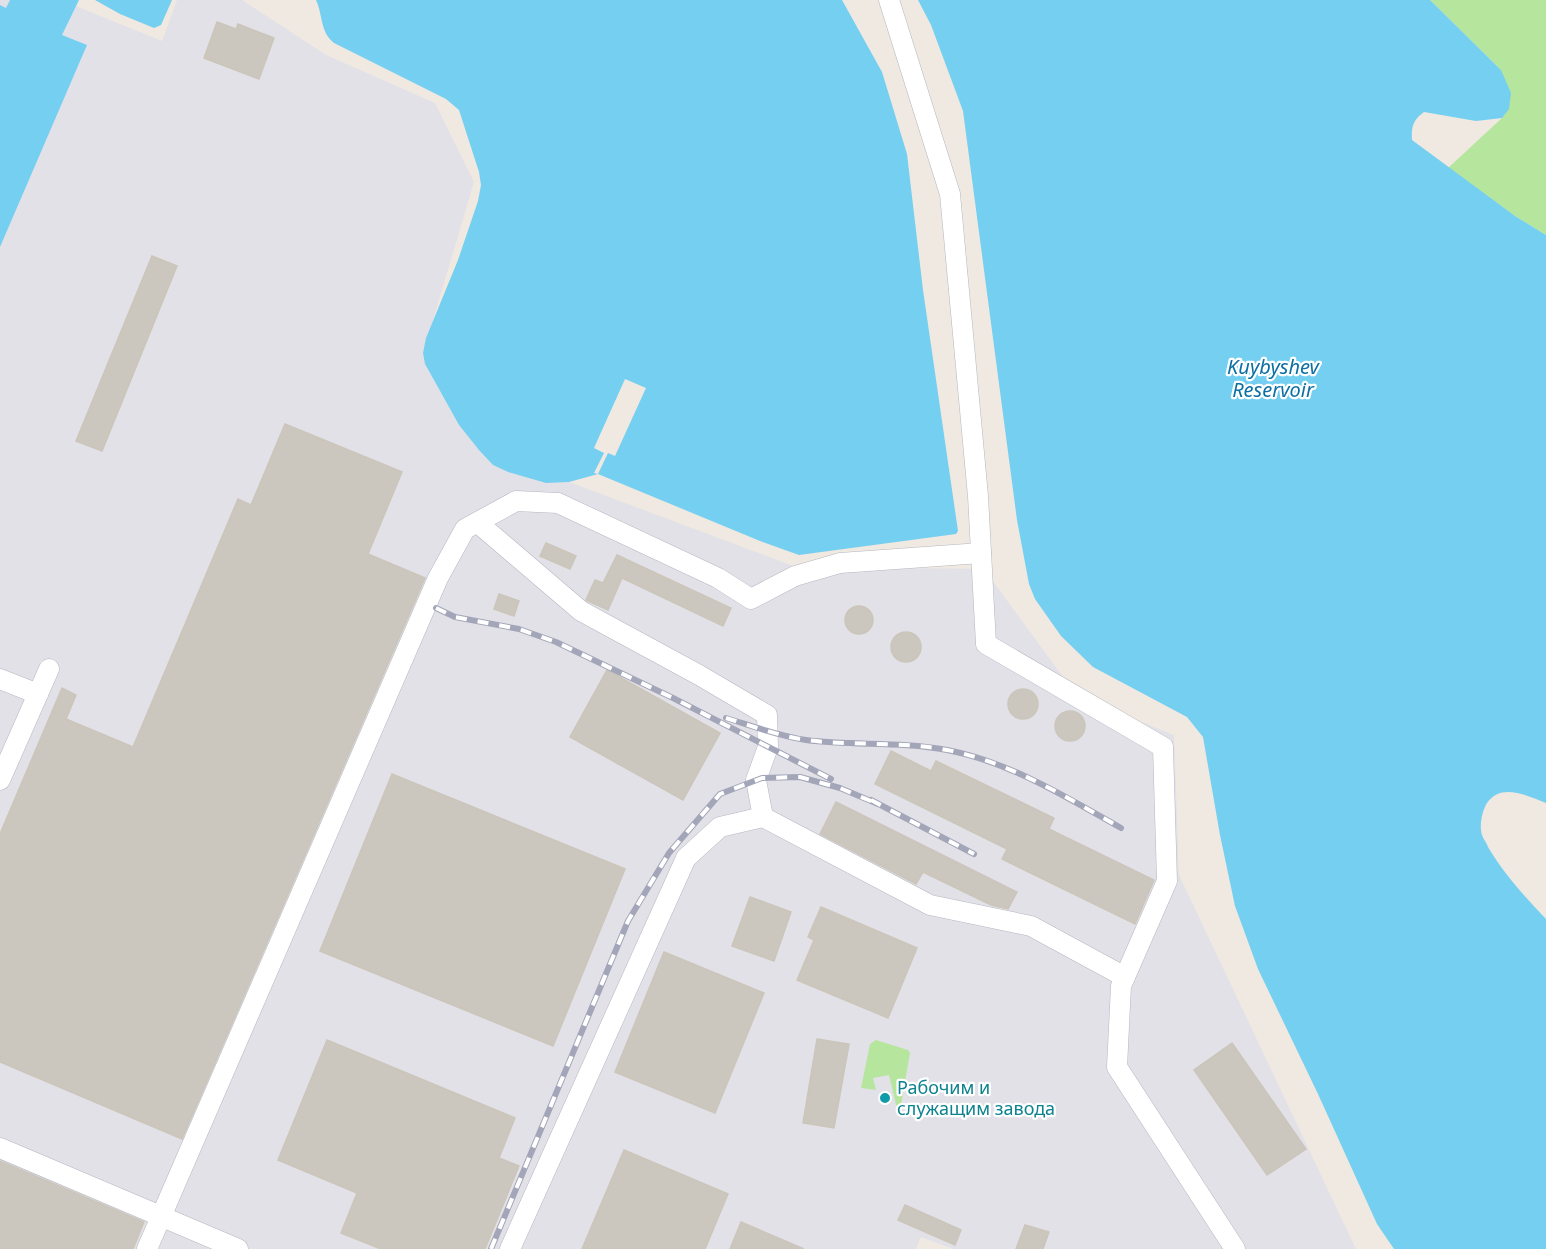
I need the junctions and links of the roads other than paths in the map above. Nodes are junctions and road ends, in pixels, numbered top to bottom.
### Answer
1 (889, 0) edge
2 (478, 523) junction
3 (981, 553) junction
4 (49, 669) dead end
5 (0, 679) edge
6 (38, 694) junction
7 (0, 780) edge
8 (763, 817) junction
9 (1125, 978) junction
10 (0, 1148) edge
11 (162, 1215) junction
12 (147, 1249) edge
13 (238, 1249) edge
14 (510, 1249) edge
15 (1235, 1249) edge

1 - 3 lane
2 - 3 lane
2 - 8 lane
2 - 11 lane
3 - 9 lane
4 - 6 lane
5 - 6 lane
6 - 7 lane
8 - 9 lane
8 - 14 lane
9 - 15 lane
10 - 11 lane
11 - 12 lane
11 - 13 lane

